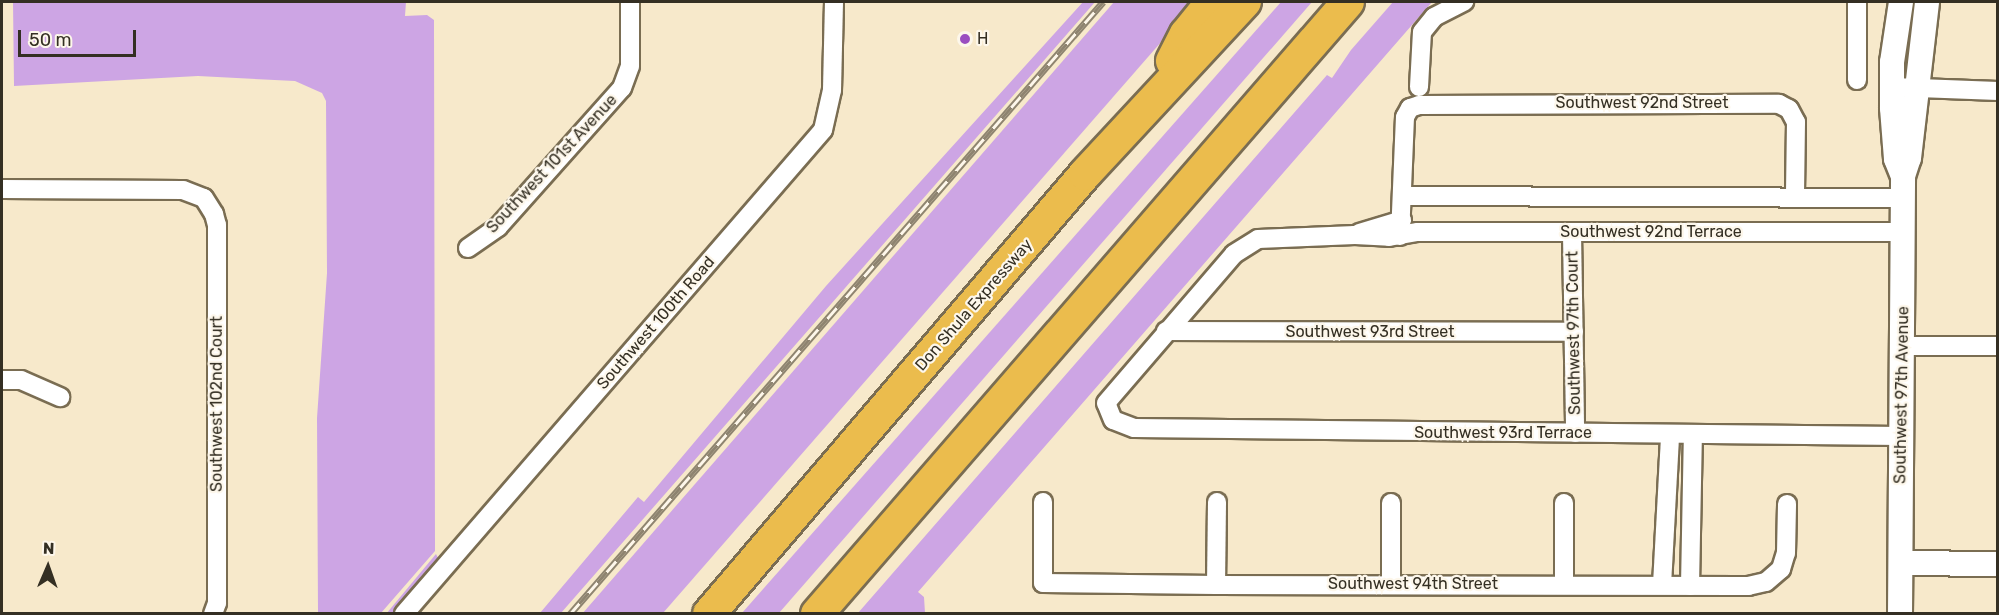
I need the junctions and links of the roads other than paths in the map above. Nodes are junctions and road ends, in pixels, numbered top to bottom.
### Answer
1 (630, 2) edge
2 (834, 2) edge
3 (1212, 2) edge
4 (1245, 2) edge
5 (1347, 2) edge
6 (1464, 2) edge
7 (1857, 2) edge
8 (1901, 2) edge
9 (1927, 2) edge
10 (1857, 80) dead end
11 (1419, 87) dead end
12 (1892, 87) junction
13 (1916, 88) junction
14 (1998, 91) edge
15 (1151, 102) junction
16 (1903, 187) junction
17 (2, 189) edge
18 (1403, 196) junction
19 (1795, 196) junction
20 (1401, 228) junction
21 (1903, 232) junction
22 (1572, 233) junction
23 (468, 248) dead end
24 (1166, 331) junction
25 (1574, 333) junction
26 (1902, 345) junction
27 (1998, 346) edge
28 (2, 380) edge
29 (60, 397) dead end
30 (1109, 416) joint
31 (1575, 433) junction
32 (1670, 435) junction
33 (1693, 435) junction
34 (1901, 436) junction
35 (1044, 502) dead end
36 (1217, 502) dead end
37 (1391, 502) dead end
38 (1564, 503) dead end
39 (1787, 504) dead end
40 (1901, 563) junction
41 (1998, 564) edge
42 (1391, 584) junction
43 (1564, 584) junction
44 (1216, 585) junction
45 (1662, 585) junction
46 (1690, 586) junction
47 (213, 614) edge
48 (404, 614) edge
49 (709, 614) edge
50 (817, 614) edge
51 (1900, 614) edge

1 - 23 street, Southwest 101st Avenue
2 - 48 street, Southwest 100th Road
3 - 15 highway
4 - 15 highway, Don Shula Expressway
5 - 50 highway
6 - 11 street
7 - 10 street
8 - 12 street, Southwest 97th Avenue
9 - 13 street, Southwest 97th Avenue
12 - 13 street
12 - 16 street, Southwest 97th Avenue
13 - 14 street
13 - 16 street, Southwest 97th Avenue
15 - 49 highway, Don Shula Expressway
16 - 19 street
16 - 21 street, Southwest 97th Avenue
17 - 47 street, Southwest 102nd Court
18 - 19 street
18 - 19 street, Southwest 92nd Street
18 - 20 street
20 - 22 street, Southwest 92nd Terrace
20 - 24 street, Southwest 92nd Terrace
21 - 22 street, Southwest 92nd Terrace
21 - 26 street, Southwest 97th Avenue
22 - 25 street, Southwest 97th Court
24 - 25 street, Southwest 93rd Street
24 - 30 street, Southwest 92nd Terrace
25 - 31 street, Southwest 97th Court
26 - 27 street
26 - 34 street, Southwest 97th Avenue
28 - 29 street
30 - 31 street, Southwest 93rd Terrace
31 - 32 street, Southwest 93rd Terrace
32 - 33 street, Southwest 93rd Terrace
32 - 45 street
33 - 34 street, Southwest 93rd Terrace
33 - 46 street
34 - 40 street, Southwest 97th Avenue
35 - 44 street, Southwest 94th Street
36 - 44 street
37 - 42 street
38 - 43 street
39 - 46 street, Southwest 94th Street
40 - 41 street
40 - 51 street, Southwest 97th Avenue
42 - 43 street, Southwest 94th Street
42 - 44 street, Southwest 94th Street
43 - 45 street, Southwest 94th Street
45 - 46 street, Southwest 94th Street

